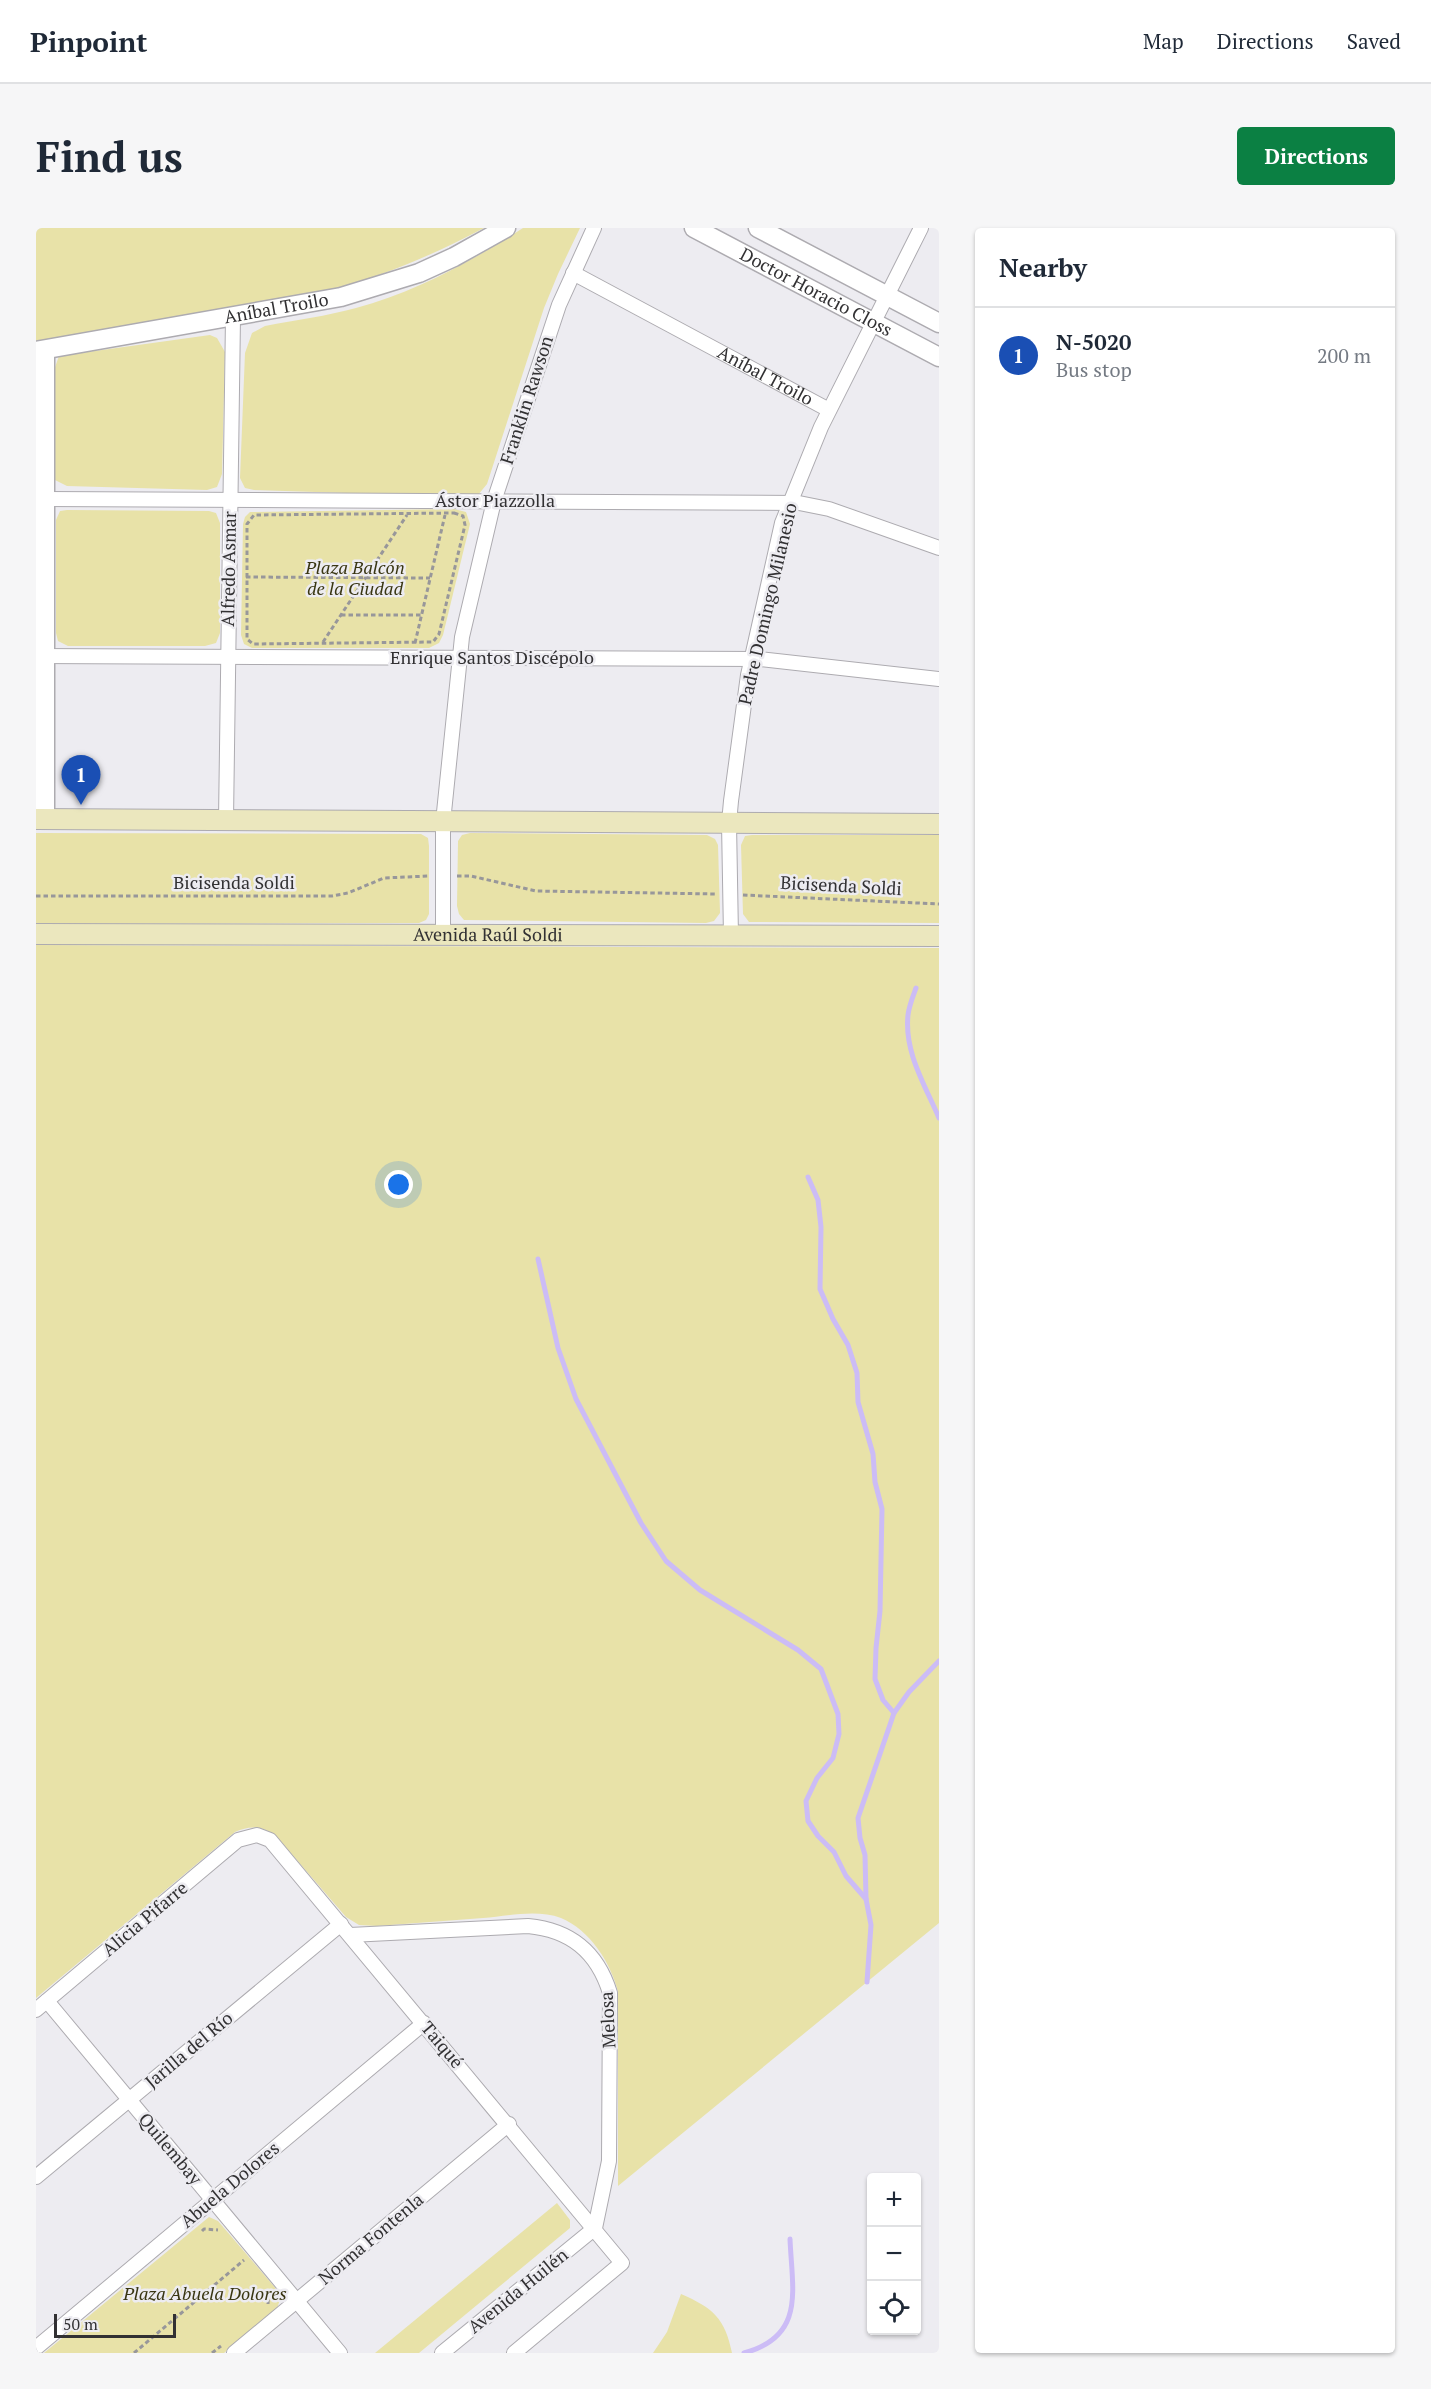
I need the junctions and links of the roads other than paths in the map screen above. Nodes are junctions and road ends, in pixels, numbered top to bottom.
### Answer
1 (506, 228) edge
2 (594, 228) edge
3 (694, 228) edge
4 (758, 228) edge
5 (921, 228) edge
6 (573, 273) junction
7 (886, 295) junction
8 (233, 317) junction
9 (872, 322) junction
10 (939, 323) edge
11 (40, 350) edge
12 (939, 357) edge
13 (829, 410) junction
14 (44, 499) junction
15 (230, 500) junction
16 (494, 501) junction
17 (789, 503) junction
18 (939, 548) edge
19 (40, 656) edge
20 (228, 657) junction
21 (459, 658) junction
22 (751, 659) junction
23 (939, 679) edge
24 (40, 819) edge
25 (226, 820) junction
26 (443, 822) junction
27 (729, 823) junction
28 (939, 824) edge
29 (36, 934) edge
30 (443, 935) junction
31 (731, 936) junction
32 (939, 936) edge
33 (257, 1835) joint
34 (346, 1929) junction
35 (41, 2006) edge
36 (424, 2023) junction
37 (129, 2100) junction
38 (509, 2124) junction
39 (36, 2177) edge
40 (212, 2200) junction
41 (595, 2228) junction
42 (296, 2301) junction
43 (36, 2348) edge
44 (234, 2353) edge
45 (340, 2353) edge
46 (442, 2353) edge
47 (514, 2353) edge

1 - 8 street, Aníbal Troilo
2 - 6 street, Franklin Rawson
3 - 9 street, Doctor Horacio Closs
4 - 7 street, Doctor Horacio Closs
5 - 7 street, Padre Domingo Milanesio
6 - 13 street, Aníbal Troilo
6 - 16 street, Franklin Rawson
7 - 9 street, Padre Domingo Milanesio
7 - 10 street, Doctor Horacio Closs
8 - 11 street, Aníbal Troilo
8 - 15 street, Alfredo Asmar
9 - 12 street, Doctor Horacio Closs
9 - 13 street, Padre Domingo Milanesio
11 - 14 street
13 - 17 street, Padre Domingo Milanesio
14 - 15 street, Ástor Piazzolla
14 - 19 street
15 - 16 street, Ástor Piazzolla
15 - 20 street, Alfredo Asmar
16 - 17 street, Ástor Piazzolla
16 - 21 street, Franklin Rawson
17 - 18 street, Ástor Piazzolla
17 - 22 street, Padre Domingo Milanesio
19 - 20 street, Enrique Santos Discépolo
19 - 24 street
20 - 21 street, Enrique Santos Discépolo
20 - 25 street, Alfredo Asmar
21 - 22 street, Enrique Santos Discépolo
21 - 26 street, Franklin Rawson
22 - 23 street, Enrique Santos Discépolo
22 - 27 street, Padre Domingo Milanesio
24 - 25 main road
25 - 26 main road
26 - 27 main road
26 - 30 street, Franklin Rawson
27 - 28 main road
27 - 31 street, Padre Domingo Milanesio
29 - 30 main road, Avenida Raúl Soldi
30 - 31 main road, Avenida Raúl Soldi
31 - 32 main road, Avenida Raúl Soldi
33 - 34 street, Taiqué
33 - 35 street, Alicia Pifarre
34 - 36 street, Taiqué
34 - 37 street, Jarilla del Río
34 - 41 street, Melosa
35 - 37 street, Quilembay
36 - 38 street, Taiqué
36 - 40 street, Abuela Dolores
37 - 39 street, Jarilla del Río
37 - 40 street, Quilembay
38 - 41 street, Taiqué
38 - 42 street, Norma Fontenla
40 - 42 street, Quilembay
40 - 43 street, Abuela Dolores
41 - 46 street, Avenida Huilén
41 - 47 street, Taiqué
42 - 44 street, Norma Fontenla
42 - 45 street, Quilembay

